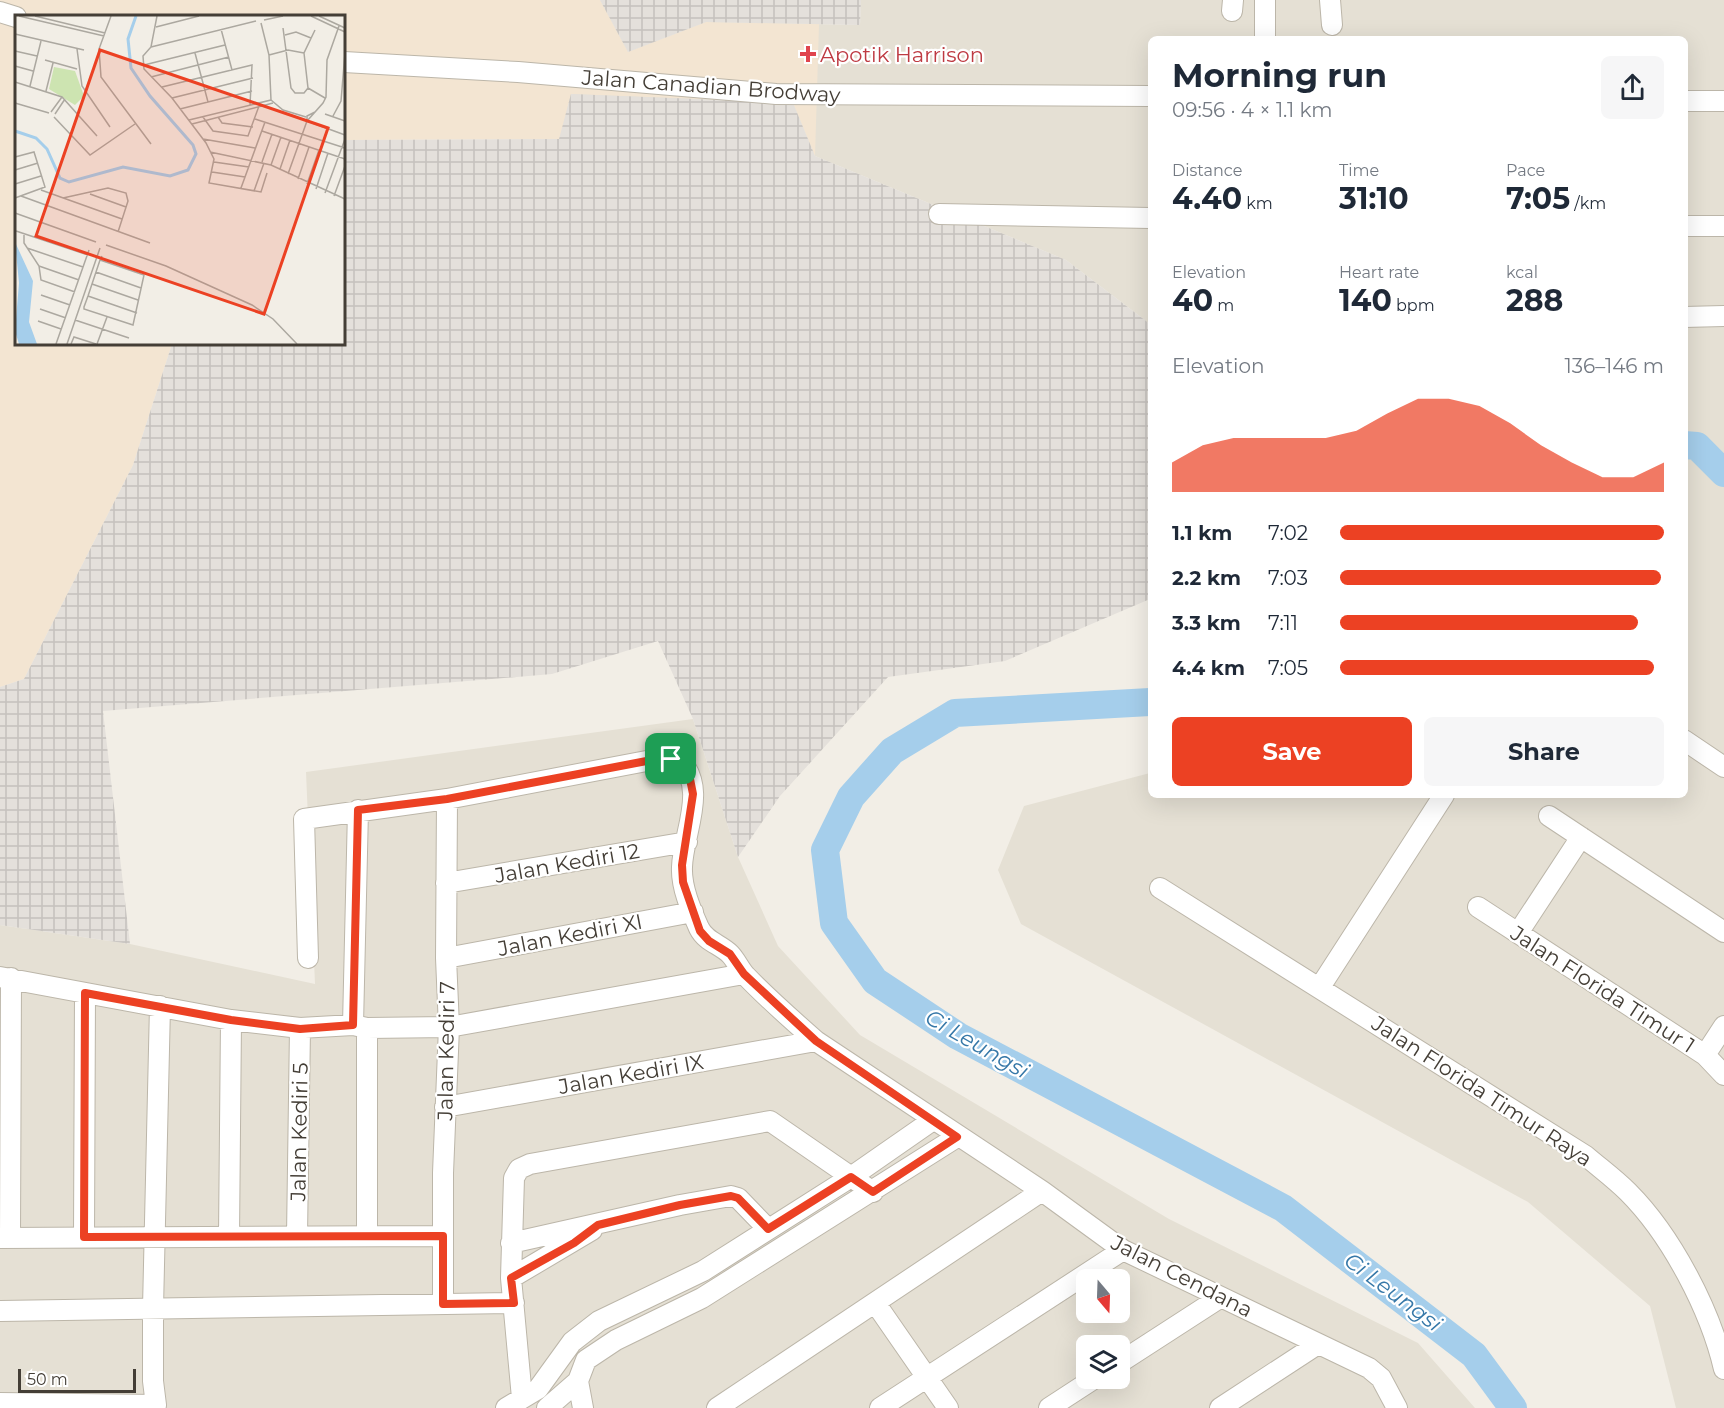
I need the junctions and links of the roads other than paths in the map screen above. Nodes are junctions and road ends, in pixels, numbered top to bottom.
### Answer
1 (1265, 0) edge
2 (1330, 0) edge
3 (0, 12) edge
4 (15, 17) edge
5 (1332, 25) dead end
6 (1265, 36) edge
7 (345, 62) edge
8 (1148, 96) edge
9 (1688, 101) edge
10 (1724, 101) edge
11 (939, 214) dead end
12 (1148, 218) edge
13 (1688, 226) edge
14 (1724, 226) edge
15 (1724, 316) edge
16 (1688, 317) edge
17 (1688, 743) edge
18 (1724, 767) edge
19 (1442, 798) edge
20 (447, 799) junction
21 (358, 810) junction
22 (1549, 816) dead end
23 (1581, 837) junction
24 (687, 842) junction
25 (446, 884) junction
26 (1160, 888) dead end
27 (1478, 907) dead end
28 (693, 912) junction
29 (1724, 932) edge
30 (1518, 933) junction
31 (308, 958) dead end
32 (446, 958) junction
33 (744, 974) junction
34 (5, 978) edge
35 (1320, 987) junction
36 (85, 993) junction
37 (160, 1006) junction
38 (231, 1020) junction
39 (360, 1026) junction
40 (1724, 1026) edge
41 (449, 1027) junction
42 (300, 1029) junction
43 (816, 1041) junction
44 (1705, 1055) junction
45 (1724, 1076) edge
46 (446, 1107) junction
47 (933, 1120) junction
48 (957, 1137) junction
49 (851, 1177) junction
50 (1042, 1191) junction
51 (873, 1192) junction
52 (598, 1225) junction
53 (768, 1229) junction
54 (297, 1236) junction
55 (367, 1236) junction
56 (443, 1236) junction
57 (84, 1237) junction
58 (157, 1237) junction
59 (229, 1237) junction
60 (5, 1238) edge
61 (511, 1244) junction
62 (1123, 1250) junction
63 (511, 1278) junction
64 (1221, 1298) junction
65 (514, 1303) junction
66 (443, 1304) junction
67 (876, 1305) junction
68 (153, 1308) junction
69 (0, 1311) edge
70 (1318, 1344) junction
71 (1130, 1356) edge
72 (1724, 1369) edge
73 (928, 1377) junction
74 (578, 1381) junction
75 (1078, 1389) edge
76 (0, 1403) edge
77 (514, 1403) edge
78 (1392, 1406) edge
79 (157, 1407) edge
80 (547, 1408) edge
81 (583, 1408) edge
82 (717, 1408) edge
83 (880, 1408) edge
84 (948, 1408) edge
85 (1049, 1408) edge
86 (1220, 1408) edge

1 - 6 street
2 - 5 street
3 - 4 street
7 - 8 street, Jalan Canadian Brodway
9 - 10 street
11 - 12 street
13 - 14 street
15 - 16 street
17 - 18 street
19 - 35 street
20 - 21 street
20 - 24 street, Jalan Cendana
20 - 25 street, Jalan Kediri 7
21 - 31 street
21 - 39 street
22 - 23 street
23 - 29 street
23 - 30 street
24 - 25 street, Jalan Kediri 12
24 - 28 street, Jalan Cendana
25 - 32 street, Jalan Kediri 7
26 - 35 street, Jalan Florida Timur Raya
27 - 30 street, Jalan Florida Timur 1
28 - 32 street, Jalan Kediri XI
28 - 33 street, Jalan Cendana
30 - 44 street, Jalan Florida Timur 1
32 - 41 street, Jalan Kediri 7
33 - 41 street
33 - 43 street, Jalan Cendana
34 - 36 street
34 - 60 street
35 - 72 street, Jalan Florida Timur Raya
36 - 37 street
36 - 57 street
37 - 38 street
37 - 58 street
38 - 42 street
38 - 59 street
39 - 41 street
39 - 42 street
39 - 55 street
40 - 44 street
41 - 46 street, Jalan Kediri 7
42 - 54 street, Jalan Kediri 5
43 - 46 street, Jalan Kediri IX
43 - 47 street, Jalan Cendana
44 - 45 street, Jalan Florida Timur 1
46 - 56 street, Jalan Kediri 7
47 - 48 street, Jalan Cendana
47 - 49 street
48 - 50 street, Jalan Cendana
48 - 51 street
49 - 51 street
49 - 53 street
49 - 61 street
50 - 62 street, Jalan Cendana
50 - 67 street
51 - 74 street
52 - 53 street
52 - 61 street
52 - 63 street
53 - 77 street
54 - 55 street
54 - 59 street
55 - 56 street
56 - 66 street, Jalan Kediri 7
57 - 58 street
57 - 60 street
58 - 59 street
58 - 68 street
61 - 63 street
62 - 64 street, Jalan Cendana
62 - 73 street
63 - 65 street
64 - 70 street, Jalan Cendana
64 - 71 street
65 - 66 street
65 - 77 street
66 - 68 street
67 - 73 street
67 - 82 street
68 - 69 street
68 - 79 street
70 - 78 street, Jalan Cendana
70 - 86 street
73 - 83 street
73 - 84 street
74 - 80 street
74 - 81 street
75 - 85 street
76 - 79 street

